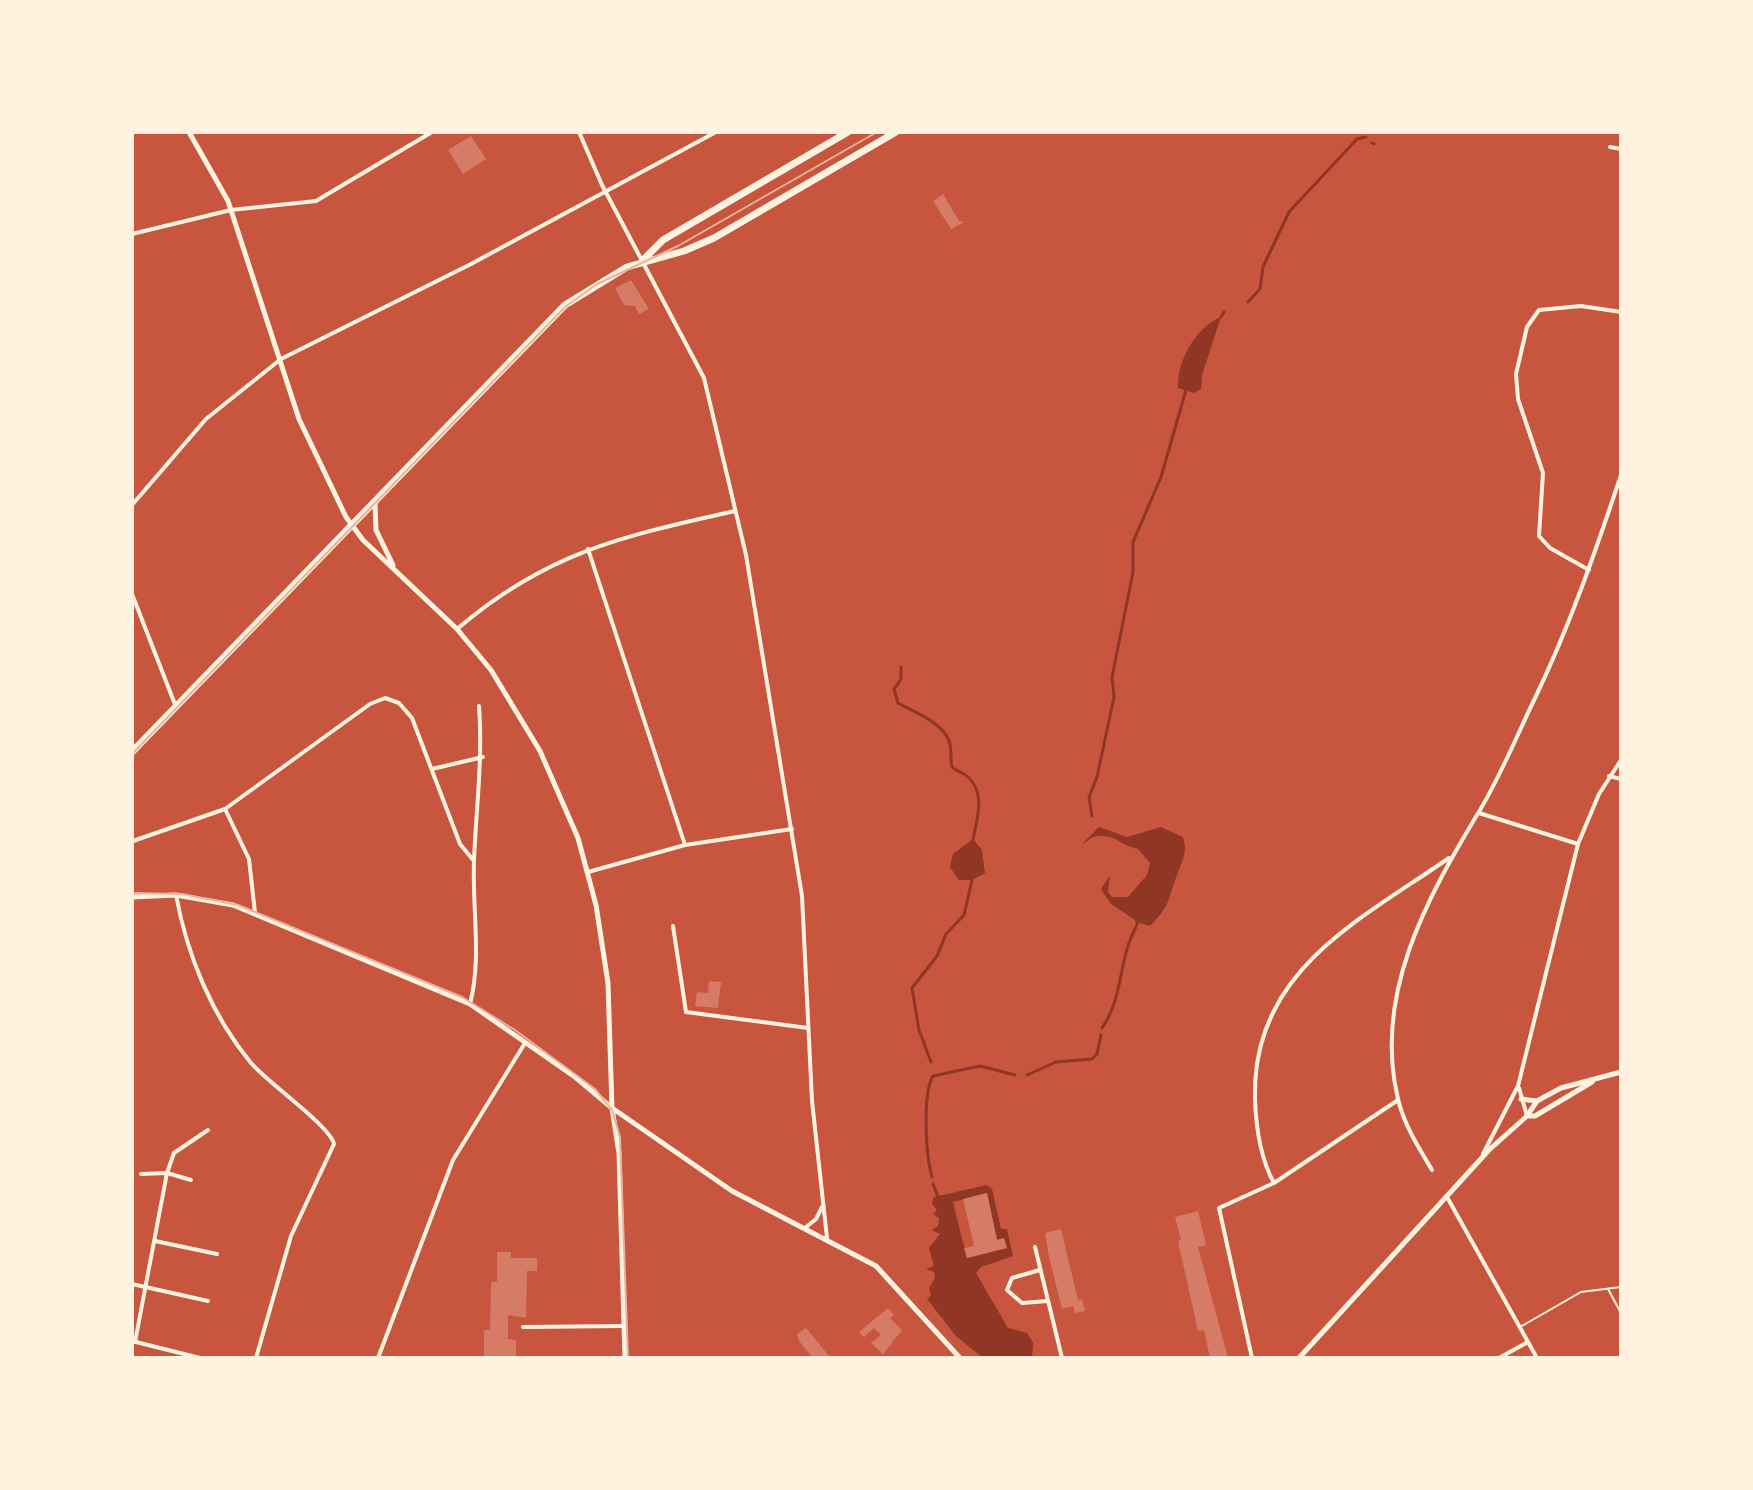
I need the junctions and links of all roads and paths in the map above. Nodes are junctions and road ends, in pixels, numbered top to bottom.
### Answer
1 (189, 132) edge
2 (432, 132) edge
3 (579, 132) edge
4 (716, 132) edge
5 (848, 132) edge
6 (896, 132) edge
7 (1610, 147) dead end
8 (1621, 149) edge
9 (605, 190) junction
10 (231, 210) junction
11 (132, 234) edge
12 (643, 260) junction
13 (1621, 312) edge
14 (281, 359) junction
15 (1621, 475) edge
16 (378, 496) junction
17 (132, 505) edge
18 (735, 511) junction
19 (352, 525) junction
20 (588, 549) junction
21 (1589, 570) junction
22 (401, 575) junction
23 (132, 594) edge
24 (457, 629) junction
25 (479, 706) dead end
26 (176, 707) junction
27 (132, 752) edge
28 (483, 757) junction
29 (1621, 760) edge
30 (432, 769) junction
31 (1609, 776) junction
32 (1621, 779) edge
33 (225, 809) junction
34 (1479, 813) junction
35 (792, 829) junction
36 (133, 841) edge
37 (1578, 844) junction
38 (685, 845) junction
39 (1449, 858) junction
40 (474, 861) junction
41 (588, 872) junction
42 (176, 895) junction
43 (132, 896) edge
44 (255, 913) junction
45 (673, 926) dead end
46 (470, 1004) junction
47 (808, 1028) junction
48 (526, 1041) junction
49 (1621, 1072) edge
50 (1600, 1078) junction
51 (1518, 1086) junction
52 (1521, 1099) junction
53 (1398, 1100) junction
54 (1537, 1101) junction
55 (612, 1108) junction
56 (1527, 1116) junction
57 (208, 1130) dead end
58 (1479, 1160) junction
59 (1432, 1170) dead end
60 (167, 1173) junction
61 (141, 1174) dead end
62 (191, 1180) dead end
63 (1274, 1183) junction
64 (1447, 1197) junction
65 (822, 1205) junction
66 (805, 1228) junction
67 (827, 1238) junction
68 (155, 1241) junction
69 (1035, 1247) dead end
70 (217, 1254) dead end
71 (1040, 1270) junction
72 (132, 1284) edge
73 (146, 1287) junction
74 (1621, 1287) edge
75 (1607, 1288) junction
76 (208, 1301) dead end
77 (1048, 1301) junction
78 (1621, 1313) edge
79 (624, 1326) junction
80 (523, 1327) dead end
81 (1520, 1327) junction
82 (134, 1342) edge
83 (1528, 1342) junction
84 (200, 1358) edge
85 (256, 1358) edge
86 (378, 1358) edge
87 (625, 1358) edge
88 (960, 1358) edge
89 (1062, 1358) edge
90 (1252, 1358) edge
91 (1299, 1358) edge
92 (1499, 1358) edge
93 (1537, 1358) edge

1 - 10 street
2 - 10 street
3 - 9 street
4 - 9 street
5 - 12 main road
6 - 12 main road
7 - 8 street
9 - 12 street
9 - 14 street
10 - 11 street
10 - 14 street
12 - 16 main road
12 - 18 street
13 - 21 street
14 - 17 street
14 - 19 street
15 - 21 street
16 - 19 main road
16 - 22 street
18 - 20 street
18 - 35 street
19 - 22 street
19 - 26 main road
20 - 24 street
20 - 38 street
21 - 34 street
22 - 24 street
23 - 26 street
24 - 41 street
25 - 28 street
26 - 27 main road
28 - 30 street
28 - 40 street
29 - 31 street
30 - 33 street
30 - 40 street
31 - 32 street
31 - 37 street
33 - 36 street
33 - 44 street
34 - 37 street
34 - 39 street
35 - 38 street
35 - 47 street
37 - 51 street
38 - 41 street
39 - 53 street
39 - 63 street
40 - 46 street
41 - 55 street
42 - 43 street
42 - 44 street
42 - 85 street
44 - 46 street
45 - 47 street
46 - 48 street
47 - 65 street
48 - 55 street
48 - 86 street
49 - 50 street
50 - 54 street
50 - 56 street
51 - 52 street
51 - 58 street
52 - 54 street
52 - 56 street
53 - 59 street
53 - 63 street
54 - 56 street
55 - 66 street
55 - 79 street
56 - 58 street
57 - 60 street
58 - 64 street
60 - 61 street
60 - 62 street
60 - 68 street
63 - 90 street
64 - 81 street
64 - 91 street
65 - 66 street
65 - 67 street
66 - 67 street
67 - 88 street
68 - 70 street
68 - 73 street
69 - 71 street
71 - 77 street
71 - 77 street
72 - 73 street
73 - 76 street
73 - 82 street
74 - 75 lane
75 - 78 lane
75 - 81 lane
77 - 89 street
79 - 80 street
79 - 87 street
81 - 83 street
82 - 84 street
83 - 92 street
83 - 93 street

